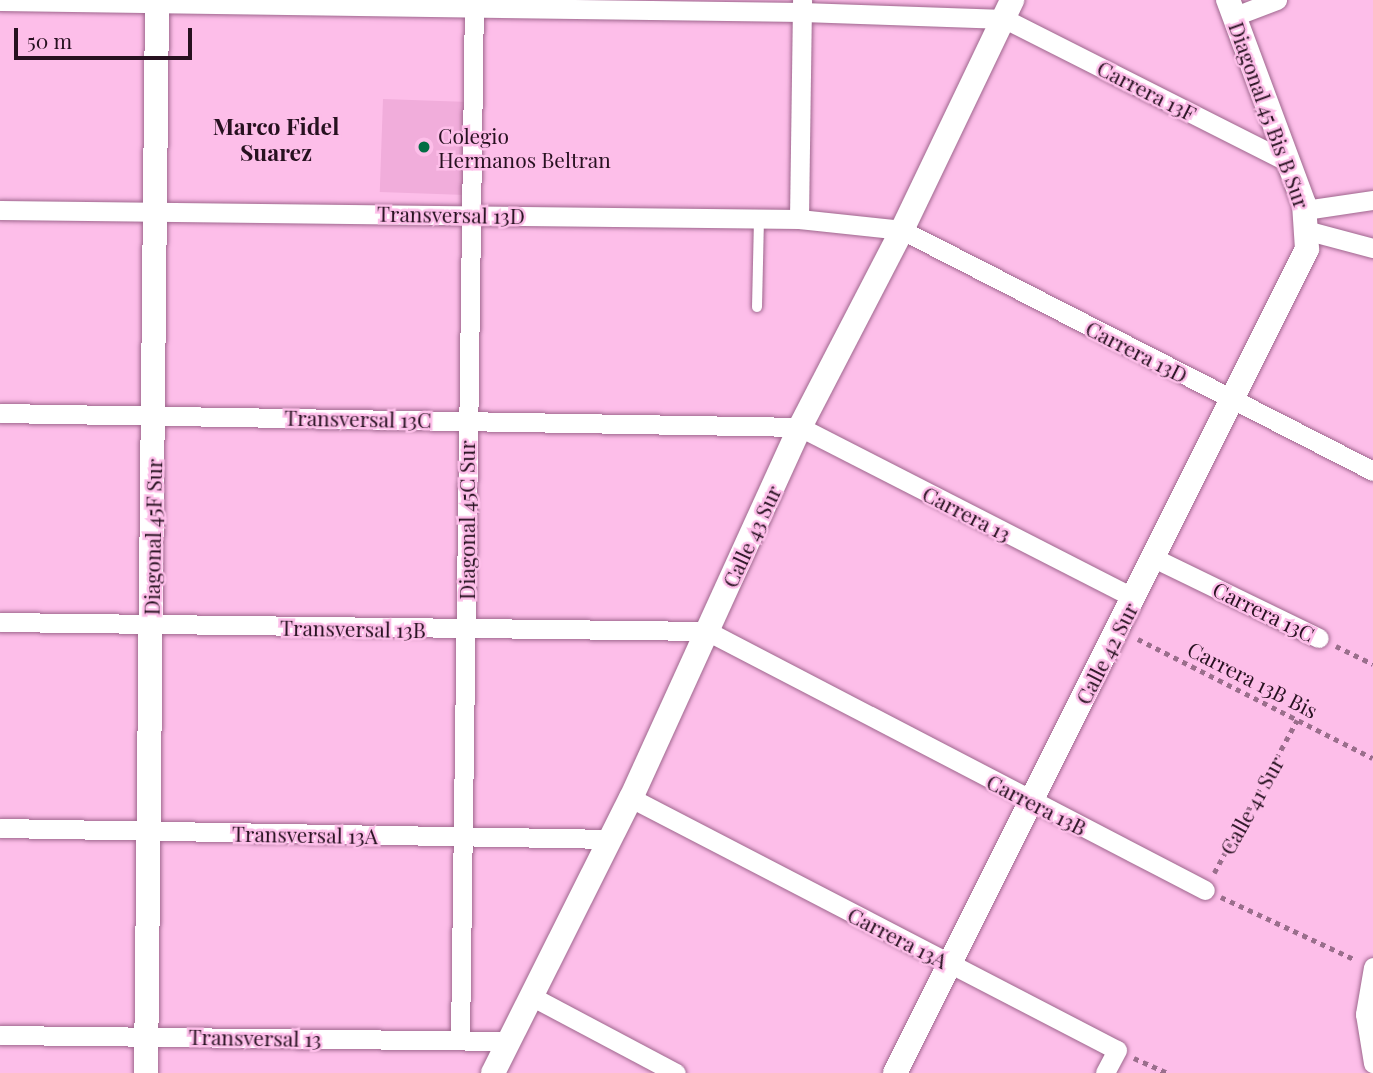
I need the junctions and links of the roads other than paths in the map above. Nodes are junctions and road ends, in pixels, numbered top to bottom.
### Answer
1 (1277, 0) edge
2 (0, 1) edge
3 (157, 1) edge
4 (474, 3) edge
5 (802, 6) edge
6 (1231, 8) edge
7 (1008, 9) edge
8 (1288, 162) junction
9 (1373, 200) edge
10 (0, 210) edge
11 (155, 212) junction
12 (470, 214) junction
13 (759, 218) junction
14 (799, 219) junction
15 (1307, 221) junction
16 (902, 230) junction
17 (1373, 248) edge
18 (757, 307) dead end
19 (1234, 400) junction
20 (0, 413) edge
21 (153, 415) junction
22 (466, 420) junction
23 (800, 427) junction
24 (1373, 471) edge
25 (1154, 558) junction
26 (1133, 598) junction
27 (0, 622) edge
28 (151, 624) junction
29 (465, 631) junction
30 (707, 631) junction
31 (1319, 638) road end
32 (631, 798) junction
33 (1031, 802) junction
34 (0, 828) edge
35 (148, 831) junction
36 (463, 836) junction
37 (610, 839) junction
38 (1205, 890) road end
39 (950, 964) junction
40 (1373, 967) edge
41 (531, 996) junction
42 (0, 1035) edge
43 (146, 1036) junction
44 (460, 1040) junction
45 (509, 1041) junction
46 (1373, 1063) edge
47 (146, 1073) edge
48 (493, 1073) edge
49 (676, 1073) edge
50 (895, 1073) edge
51 (1105, 1073) edge

1 - 6 street
2 - 3 street
3 - 4 street
3 - 11 street, Diagonal 45F Sur
4 - 5 street
4 - 12 street, Diagonal 45C Sur
5 - 7 street
5 - 14 street
6 - 8 street, Diagonal 45 Bis B Sur
7 - 8 street, Carrera 13F
7 - 16 street, Calle 43 Sur
8 - 15 street, Diagonal 45 Bis B Sur
9 - 15 street
10 - 11 street, Transversal 13D
11 - 12 street, Transversal 13D
11 - 21 street, Diagonal 45F Sur
12 - 13 street, Transversal 13D
12 - 22 street, Diagonal 45C Sur
13 - 14 street, Transversal 13D
13 - 18 lane
14 - 16 street, Transversal 13D
15 - 17 street
15 - 19 street, Calle 42 Sur
16 - 19 street, Carrera 13D
16 - 23 street, Calle 43 Sur
19 - 24 street, Carrera 13D
19 - 25 street, Calle 42 Sur
20 - 21 street, Transversal 13C
21 - 22 street, Transversal 13C
21 - 28 street, Diagonal 45F Sur
22 - 23 street, Transversal 13C
22 - 29 street, Diagonal 45C Sur
23 - 26 street, Carrera 13
23 - 30 street, Calle 43 Sur
25 - 26 street, Calle 42 Sur
25 - 31 street, Carrera 13C
26 - 33 street, Calle 42 Sur
27 - 28 street, Transversal 13B
28 - 29 street, Transversal 13B
28 - 35 street, Diagonal 45F Sur
29 - 30 street, Transversal 13B
29 - 36 street, Diagonal 45C Sur
30 - 32 street, Calle 43 Sur
30 - 33 street, Carrera 13B
32 - 37 street, Calle 43 Sur
32 - 39 street, Carrera 13A
33 - 38 street, Carrera 13B
33 - 39 street, Calle 42 Sur
34 - 35 street, Transversal 13A
35 - 36 street, Transversal 13A
35 - 43 street, Diagonal 45F Sur
36 - 37 street, Transversal 13A
36 - 44 street, Diagonal 45C Sur
37 - 41 street, Calle 43 Sur
39 - 50 street, Calle 42 Sur
39 - 51 street, Carrera 13A
40 - 46 street
41 - 45 street, Calle 43 Sur
41 - 49 street
42 - 43 street, Transversal 13
43 - 44 street, Transversal 13
43 - 47 street, Diagonal 45F Sur
44 - 45 street, Transversal 13
45 - 48 street, Calle 43 Sur

